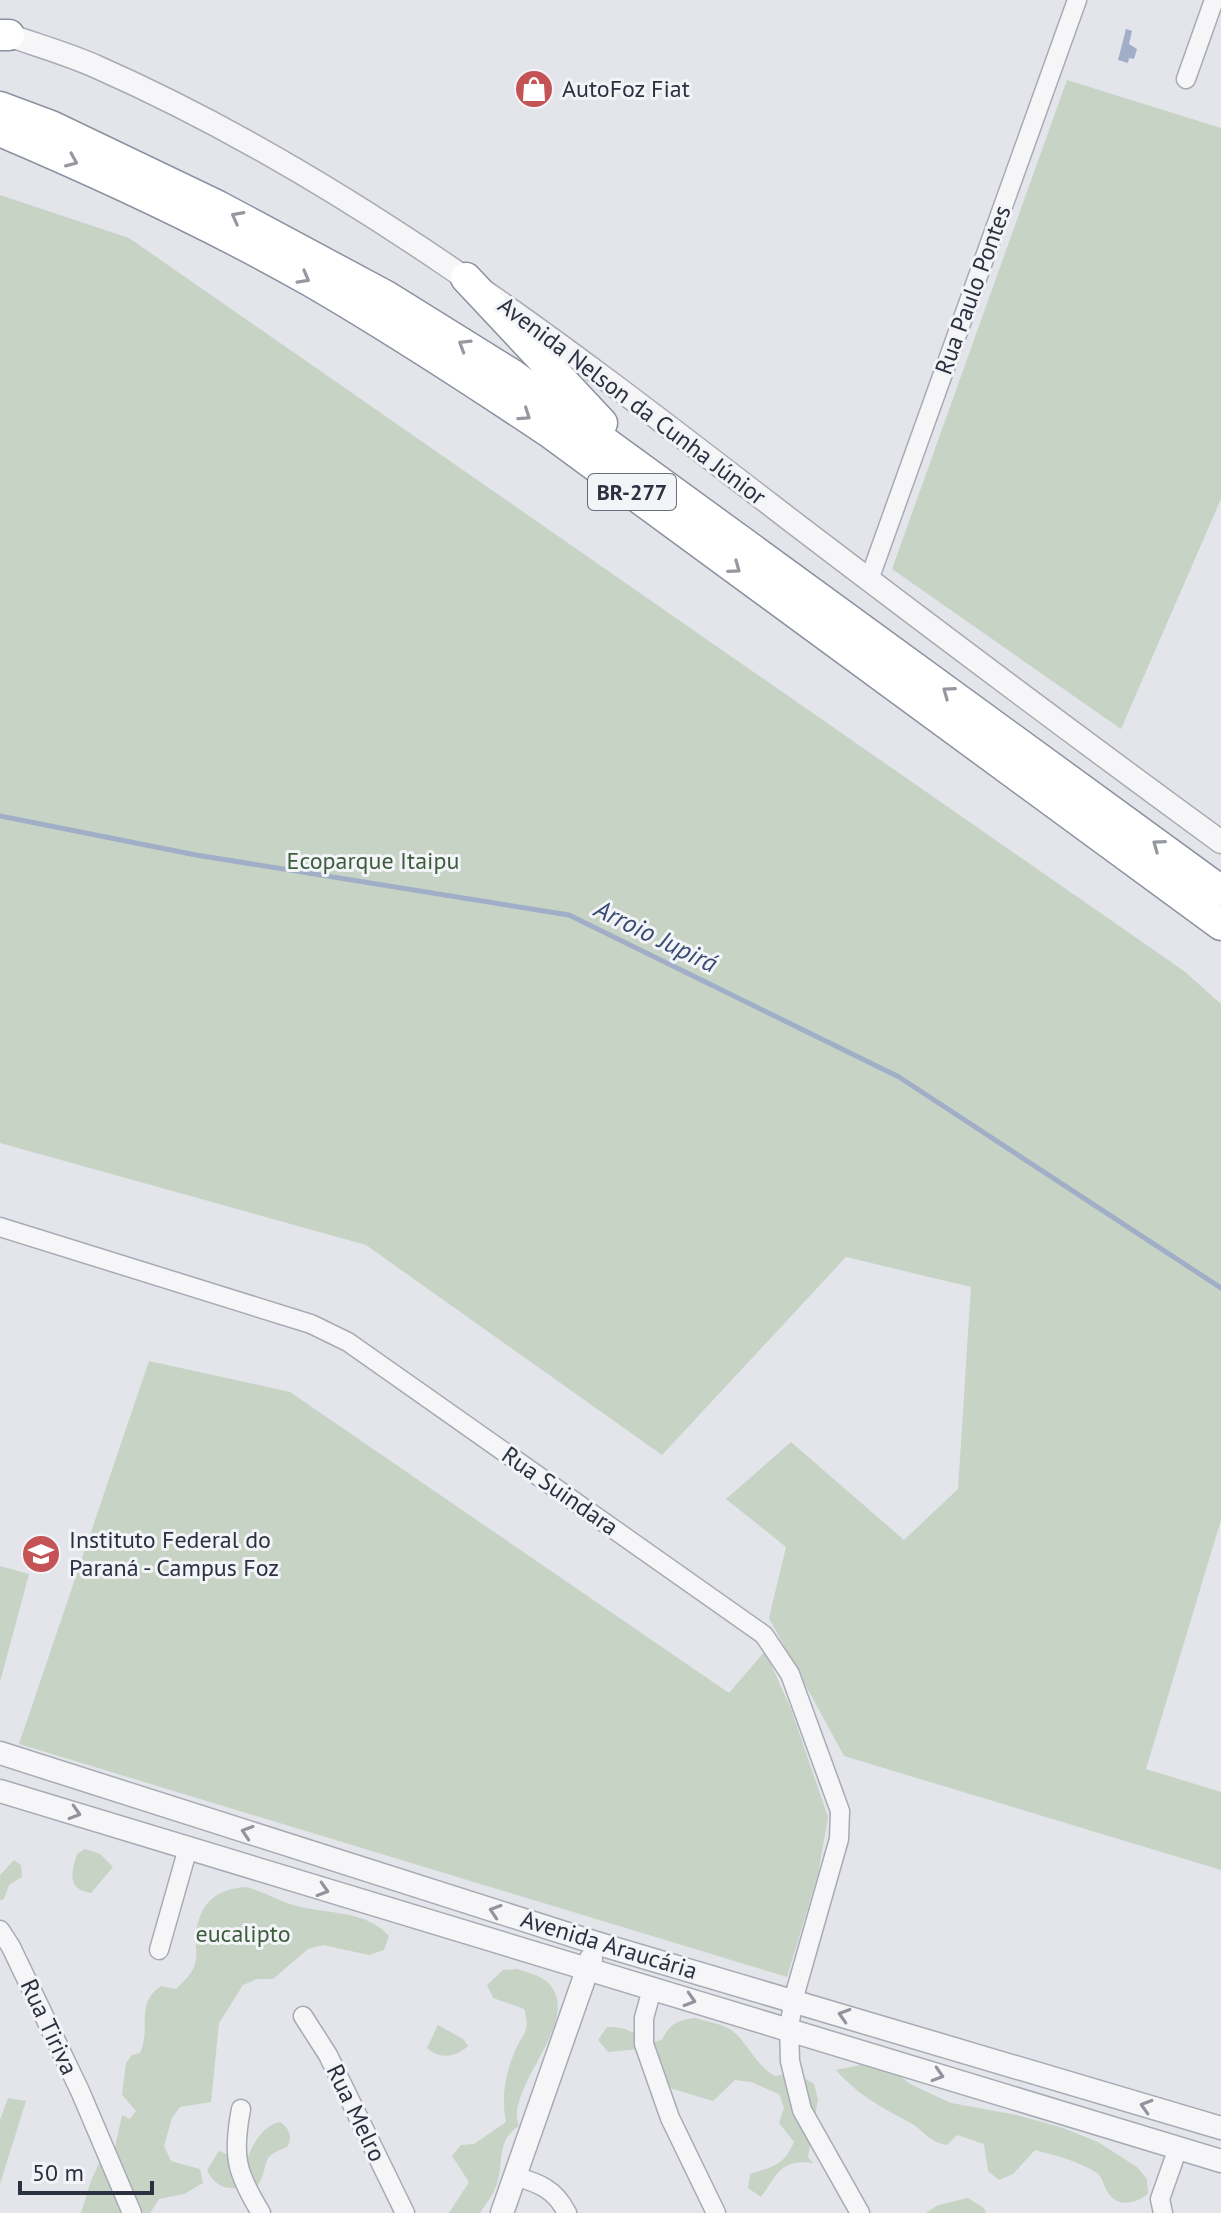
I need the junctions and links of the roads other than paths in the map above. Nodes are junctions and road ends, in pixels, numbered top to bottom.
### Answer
1 (1077, 0) edge
2 (1215, 7) edge
3 (3, 34) edge
4 (1186, 79) dead end
5 (0, 107) edge
6 (0, 131) edge
7 (466, 278) junction
8 (721, 527) junction
9 (869, 580) junction
10 (1221, 842) edge
11 (1221, 891) edge
12 (1221, 925) edge
13 (0, 1227) edge
14 (0, 1753) edge
15 (0, 1791) edge
16 (188, 1848) junction
17 (0, 1930) edge
18 (596, 1943) junction
19 (159, 1950) dead end
20 (588, 1971) junction
21 (652, 1989) junction
22 (795, 1995) junction
23 (303, 2016) dead end
24 (789, 2030) junction
25 (241, 2109) dead end
26 (1221, 2128) edge
27 (1178, 2148) junction
28 (1221, 2161) edge
29 (514, 2176) junction
30 (132, 2213) edge
31 (261, 2213) edge
32 (405, 2213) edge
33 (502, 2213) edge
34 (567, 2213) edge
35 (716, 2213) edge
36 (860, 2213) edge
37 (1163, 2213) edge

1 - 9 street, Rua Paulo Pontes
2 - 4 street
3 - 7 street, Avenida Nelson da Cunha Júnior
8 -> 5 highway, BR-277
6 -> 12 highway, BR-277
7 - 8 highway
7 - 9 street, Avenida Nelson da Cunha Júnior
11 -> 8 highway, BR-277
9 - 10 street, Avenida Nelson da Cunha Júnior
13 - 22 street, Rua Suindara
18 -> 14 street, Avenida Araucária
15 -> 16 street, Avenida Araucária
16 - 19 street
16 -> 20 street, Avenida Araucária
17 - 30 street, Rua Tiriva
18 - 20 street
18 - 22 street, Avenida Araucária
20 - 21 street, Avenida Araucária
20 - 29 street
21 -> 24 street, Avenida Araucária
21 - 35 street
22 - 24 street, Rua Suindara
26 -> 22 street, Avenida Araucária
23 - 32 street, Rua Melro
24 -> 27 street, Avenida Araucária
24 - 36 street, Rua Suindara
25 - 31 street
27 - 28 street, Avenida Araucária
27 - 37 street
29 - 33 street
29 - 34 street

